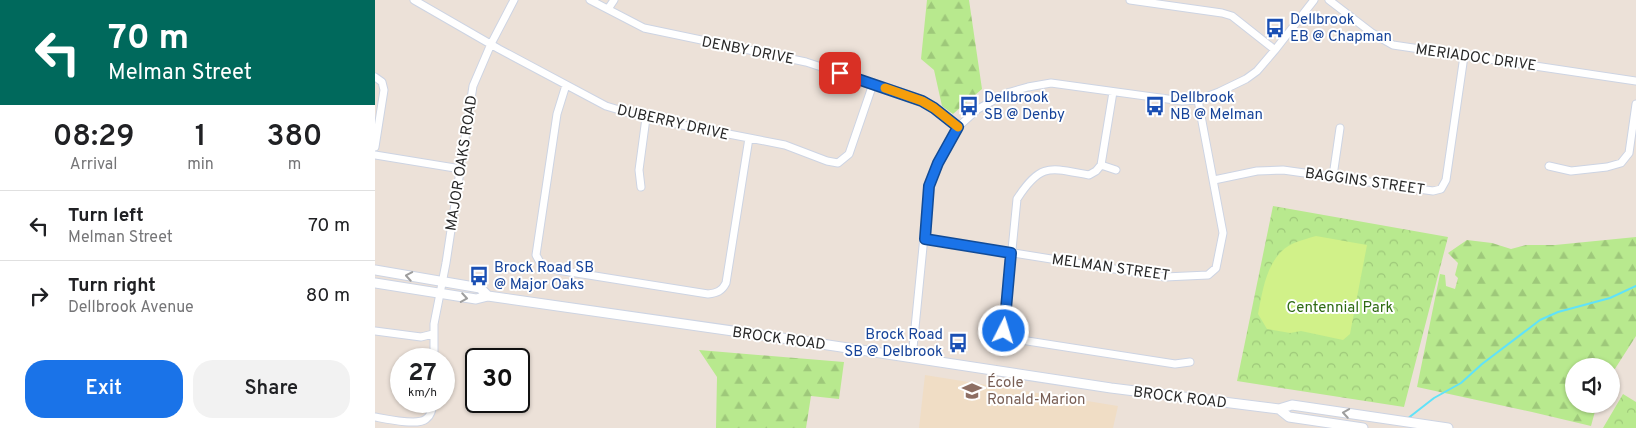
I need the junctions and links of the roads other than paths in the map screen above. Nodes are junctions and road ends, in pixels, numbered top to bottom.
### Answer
1 (416, 0) edge
2 (515, 0) edge
3 (590, 0) edge
4 (614, 0) edge
5 (1130, 0) edge
6 (1314, 0) edge
7 (1329, 0) edge
8 (608, 9) junction
9 (491, 44) junction
10 (1275, 50) junction
11 (1464, 56) junction
12 (375, 77) edge
13 (1636, 81) edge
14 (873, 84) junction
15 (566, 86) junction
16 (1113, 92) junction
17 (1198, 100) junction
18 (1636, 104) edge
19 (646, 118) junction
20 (958, 127) junction
21 (1340, 128) dead end
22 (749, 138) junction
23 (375, 146) edge
24 (375, 155) edge
25 (1101, 165) junction
26 (1549, 166) dead end
27 (461, 168) junction
28 (1116, 170) dead end
29 (1333, 176) junction
30 (1214, 180) junction
31 (641, 187) dead end
32 (925, 239) junction
33 (1011, 253) junction
34 (375, 270) edge
35 (443, 281) junction
36 (375, 283) edge
37 (439, 294) junction
38 (488, 296) junction
39 (375, 331) edge
40 (433, 334) junction
41 (434, 348) edge
42 (912, 358) junction
43 (1190, 362) dead end
44 (1279, 409) junction
45 (431, 413) edge
46 (375, 417) edge
47 (404, 425) edge
48 (1444, 427) edge
49 (1363, 428) edge
50 (1448, 428) edge

1 - 9 street, DUBERRY DRIVE
2 - 9 street, MAJOR OAKS ROAD
3 - 8 street, DENBY DRIVE
4 - 8 street
5 - 10 street
6 - 10 street
7 - 11 street, MERIADOC DRIVE
8 - 14 street, DENBY DRIVE
9 - 15 street, DUBERRY DRIVE
9 - 27 street, MAJOR OAKS ROAD
10 - 17 street
11 - 13 street, MERIADOC DRIVE
11 - 29 street, BAGGINS STREET
12 - 23 street
14 - 20 street, DENBY DRIVE
14 - 22 street, DUBERRY DRIVE
15 - 19 street, DUBERRY DRIVE
15 - 22 street
16 - 17 street
16 - 20 street
16 - 25 street
17 - 30 street, MELMAN STREET
18 - 26 street
19 - 22 street, DUBERRY DRIVE
19 - 31 street
20 - 32 street
21 - 29 street
24 - 27 street
25 - 28 street
25 - 33 street
27 - 35 street, MAJOR OAKS ROAD
29 - 30 street, BAGGINS STREET
30 - 33 street, MELMAN STREET
32 - 33 street, MELMAN STREET
32 - 42 street
33 - 43 street
35 -> 34 main road, BROCK ROAD
35 - 37 street, MAJOR OAKS ROAD
35 - 38 main road, BROCK ROAD
36 - 37 main road, BROCK ROAD
37 -> 38 main road, BROCK ROAD
37 - 40 street, MAJOR OAKS ROAD
38 - 42 main road, BROCK ROAD
39 - 40 street
40 - 41 street, MAJOR OAKS ROAD
42 - 44 main road, BROCK ROAD
48 -> 44 main road, BROCK ROAD
44 - 49 main road, BROCK ROAD
45 - 47 street
46 - 47 street
48 - 50 main road, BROCK ROAD

